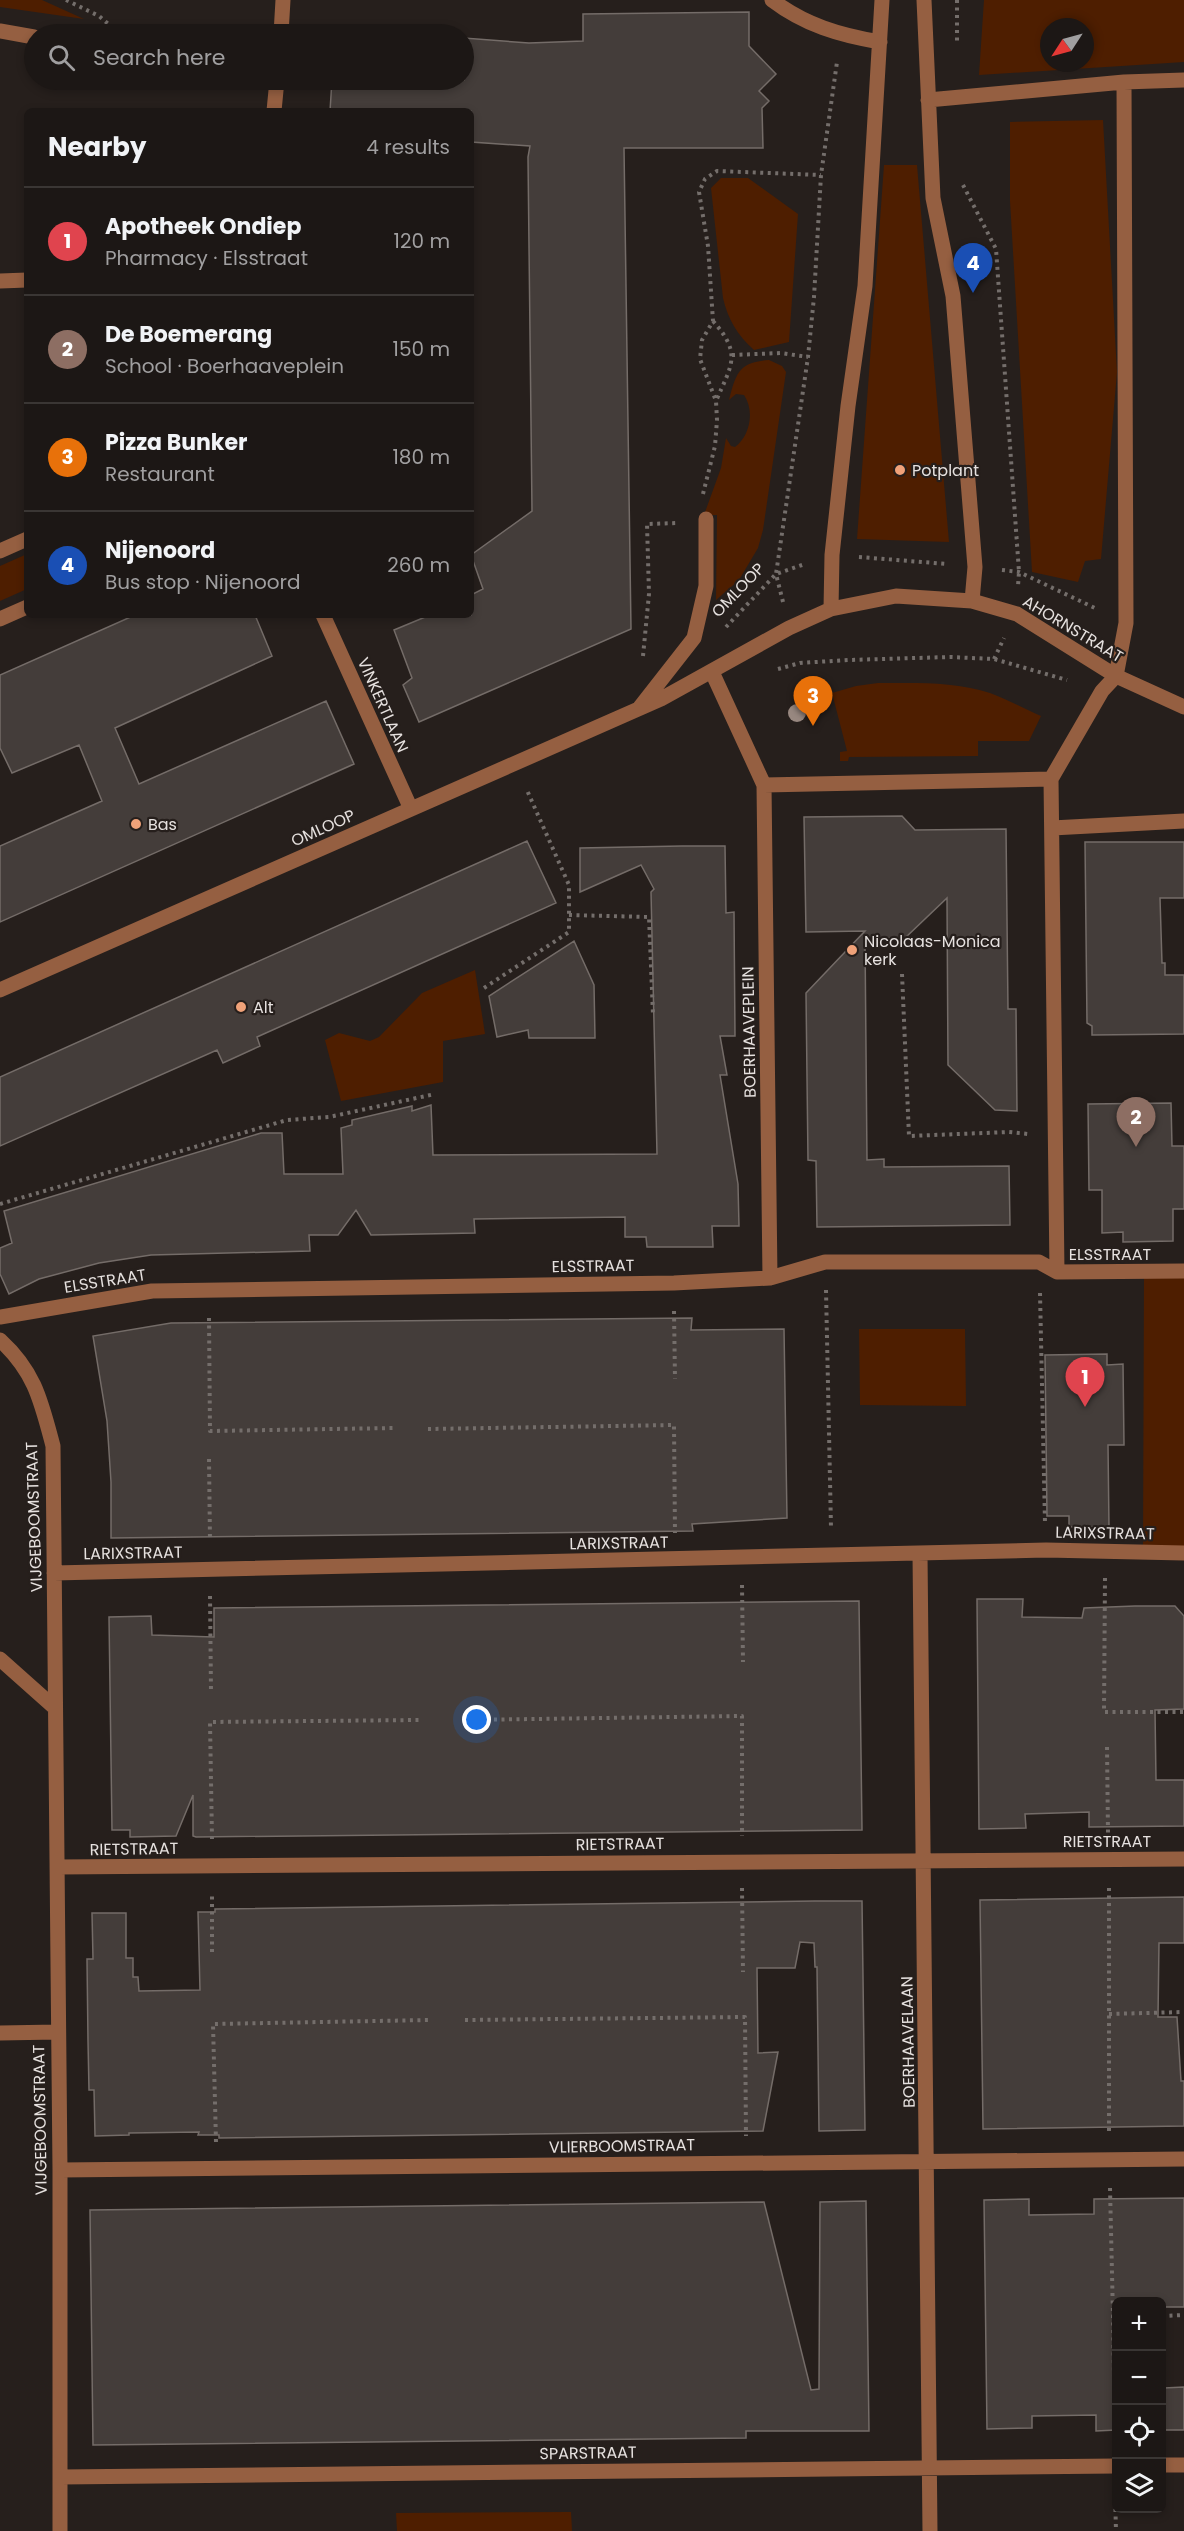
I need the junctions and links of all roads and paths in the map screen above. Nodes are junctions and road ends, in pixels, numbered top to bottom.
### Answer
1 (66, 0) edge
2 (283, 0) edge
3 (772, 0) edge
4 (882, 0) edge
5 (924, 0) edge
6 (108, 24) edge
7 (282, 24) edge
8 (0, 31) edge
9 (24, 35) edge
10 (840, 35) junction
11 (880, 42) junction
12 (1184, 80) edge
13 (1124, 82) junction
14 (276, 90) edge
15 (928, 100) junction
16 (274, 108) edge
17 (821, 175) junction
18 (961, 181) dead end
19 (24, 280) edge
20 (0, 281) edge
21 (713, 321) junction
22 (732, 355) junction
23 (807, 357) junction
24 (716, 401) junction
25 (702, 496) dead end
26 (706, 519) dead end
27 (683, 524) dead end
28 (24, 540) edge
29 (0, 551) edge
30 (832, 555) junction
31 (1019, 572) dead end
32 (776, 574) junction
33 (972, 602) junction
34 (24, 608) edge
35 (831, 609) junction
36 (323, 618) edge
37 (0, 620) edge
38 (789, 628) junction
39 (722, 632) dead end
40 (642, 663) dead end
41 (712, 672) junction
42 (1116, 676) junction
43 (1102, 691) junction
44 (1184, 707) edge
45 (638, 709) junction
46 (515, 762) junction
47 (1052, 779) junction
48 (764, 785) junction
49 (411, 809) junction
50 (1184, 821) edge
51 (1052, 828) junction
52 (569, 915) junction
53 (902, 974) dead end
54 (484, 988) dead end
55 (0, 990) edge
56 (653, 1015) dead end
57 (435, 1094) dead end
58 (1055, 1136) junction
59 (0, 1204) edge
60 (825, 1262) junction
61 (1039, 1262) junction
62 (1184, 1271) edge
63 (1057, 1272) junction
64 (770, 1278) junction
65 (674, 1283) junction
66 (209, 1288) junction
67 (0, 1317) edge
68 (0, 1340) edge
69 (675, 1379) dead end
70 (393, 1428) dead end
71 (428, 1429) dead end
72 (209, 1459) dead end
73 (1046, 1550) junction
74 (1105, 1551) junction
75 (1184, 1553) edge
76 (920, 1554) junction
77 (832, 1556) junction
78 (741, 1558) junction
79 (676, 1559) junction
80 (210, 1570) junction
81 (54, 1573) junction
82 (0, 1659) edge
83 (743, 1662) dead end
84 (211, 1692) dead end
85 (55, 1708) junction
86 (1184, 1712) edge
87 (419, 1720) dead end
88 (464, 1720) dead end
89 (1107, 1747) dead end
90 (1109, 1858) junction
91 (1184, 1858) edge
92 (924, 1859) junction
93 (742, 1861) junction
94 (212, 1866) junction
95 (57, 1867) junction
96 (212, 1952) dead end
97 (743, 1972) dead end
98 (1184, 2012) edge
99 (1109, 2014) junction
100 (430, 2020) dead end
101 (465, 2020) dead end
102 (57, 2032) junction
103 (0, 2033) edge
104 (1184, 2159) edge
105 (1109, 2160) junction
106 (927, 2161) junction
107 (746, 2162) junction
108 (217, 2168) junction
109 (60, 2170) junction
110 (1114, 2297) edge
111 (1184, 2315) edge
112 (1166, 2316) edge
113 (1115, 2351) edge
114 (1116, 2459) edge
115 (1166, 2465) edge
116 (1184, 2465) edge
117 (1112, 2466) edge
118 (929, 2467) junction
119 (60, 2477) junction
120 (1116, 2513) edge
121 (60, 2531) edge
122 (930, 2531) edge
123 (1116, 2531) edge

1 - 6 path
2 - 7 street
3 - 10 street
4 - 11 street
5 - 15 street
8 - 9 street
10 - 11 street
10 - 17 path
11 - 30 street
12 - 13 street
13 - 15 street
13 - 42 street
14 - 16 street
15 - 33 street
17 - 21 path
17 - 23 path
18 - 31 path
19 - 20 street
21 - 22 path
21 - 24 path
22 - 23 path
22 - 24 path
23 - 32 path
24 - 25 path
26 - 45 street
27 - 40 path
28 - 29 street
30 - 32 path, OMLOOP
30 - 35 street
32 - 38 path
32 - 39 path, OMLOOP
33 - 35 street, AHORNSTRAAT
33 - 42 street, AHORNSTRAAT
34 - 37 street
35 - 38 street, OMLOOP
36 - 49 street, VINKERTLAAN
38 - 41 street, OMLOOP
38 - 43 path
41 - 45 street, OMLOOP
41 - 48 street, BOERHAAVEPLEIN
42 - 43 street
42 - 44 street, AHORNSTRAAT
43 - 47 street
45 - 46 street, OMLOOP
46 - 49 street, OMLOOP
46 - 52 path
47 - 48 street
47 - 51 street
48 - 64 street, BOERHAAVEPLEIN
49 - 55 street, OMLOOP
50 - 51 street
51 - 58 street
52 - 54 path
52 - 56 path
53 - 58 path
57 - 59 path
58 - 63 street
60 - 61 street, ELSSTRAAT
60 - 64 street, ELSSTRAAT
60 - 77 path
61 - 63 street, ELSSTRAAT
61 - 73 path
62 - 63 street, ELSSTRAAT
64 - 65 street, ELSSTRAAT
65 - 66 street, ELSSTRAAT
65 - 69 path
66 - 67 street, ELSSTRAAT
66 - 70 path
68 - 81 street, VIJGEBOOMSTRAAT
71 - 79 path
72 - 80 path
73 - 74 street, LARIXSTRAAT
73 - 76 street, LARIXSTRAAT
74 - 75 street, LARIXSTRAAT
74 - 86 path
76 - 77 street, LARIXSTRAAT
76 - 92 street, BOERHAAVELAAN
77 - 78 street, LARIXSTRAAT
78 - 79 street, LARIXSTRAAT
78 - 83 path
79 - 80 street, LARIXSTRAAT
80 - 81 street, LARIXSTRAAT
80 - 84 path
81 - 85 street, VIJGEBOOMSTRAAT
82 - 85 street
85 - 95 street, VIJGEBOOMSTRAAT
87 - 94 path
88 - 93 path
89 - 90 path
90 - 91 street, RIETSTRAAT
90 - 92 street, RIETSTRAAT
90 - 99 path
92 - 93 street, RIETSTRAAT
92 - 106 street, BOERHAAVELAAN
93 - 94 street, RIETSTRAAT
93 - 97 path
94 - 95 street, RIETSTRAAT
94 - 96 path
95 - 102 street, VIJGEBOOMSTRAAT
98 - 99 path
99 - 105 path
100 - 108 path
101 - 107 path
102 - 103 street
102 - 109 street, VIJGEBOOMSTRAAT
104 - 105 street, VLIERBOOMSTRAAT
105 - 106 street, VLIERBOOMSTRAAT
105 - 110 path
106 - 107 street, VLIERBOOMSTRAAT
106 - 118 street, BOERHAAVELAAN
107 - 108 street, VLIERBOOMSTRAAT
108 - 109 street, VLIERBOOMSTRAAT
109 - 119 street, VIJGEBOOMSTRAAT
111 - 112 path
113 - 114 path
115 - 116 street
117 - 118 street, SPARSTRAAT
118 - 119 street, SPARSTRAAT
118 - 122 street, BOERHAAVELAAN
119 - 121 street, VIJGEBOOMSTRAAT
120 - 123 path

